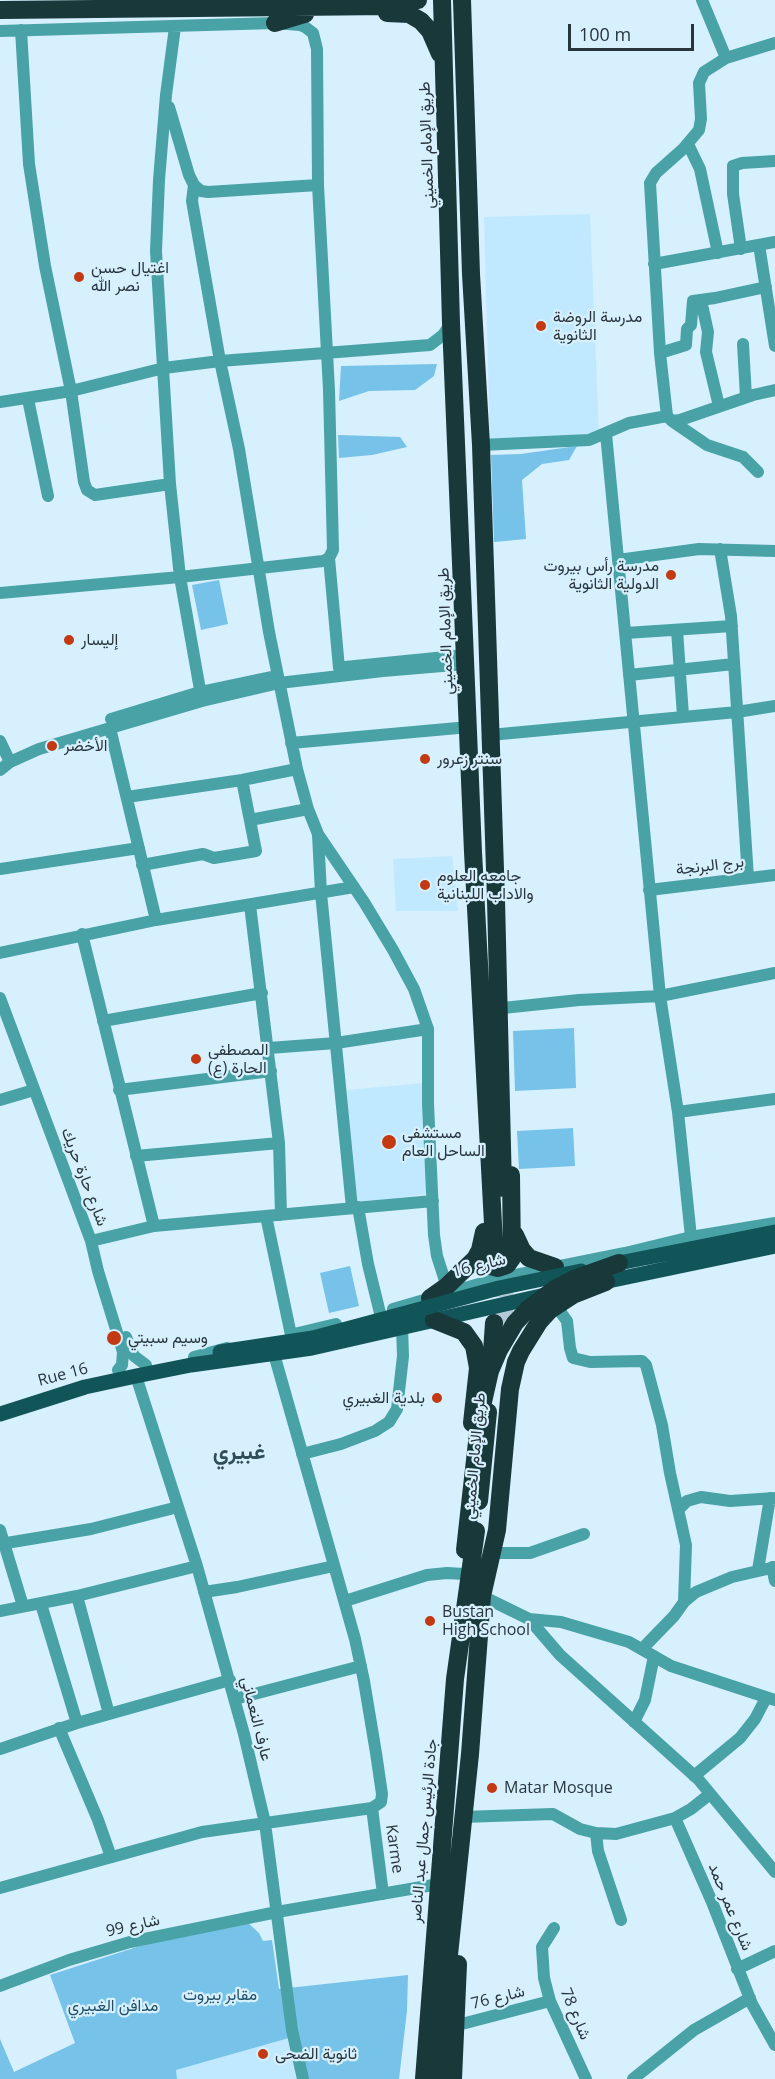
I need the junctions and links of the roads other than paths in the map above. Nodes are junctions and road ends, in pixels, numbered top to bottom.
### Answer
1 (423, 0) edge
2 (442, 0) edge
3 (462, 0) edge
4 (702, 0) edge
5 (415, 8) edge
6 (164, 9) junction
7 (0, 10) edge
8 (305, 14) junction
9 (275, 23) junction
10 (176, 27) junction
11 (21, 30) junction
12 (0, 31) edge
13 (775, 43) edge
14 (456, 50) dead end
15 (726, 58) junction
16 (445, 82) junction
17 (166, 95) junction
18 (688, 144) junction
19 (775, 161) edge
20 (194, 185) junction
21 (318, 185) junction
22 (775, 242) edge
23 (759, 245) junction
24 (741, 249) junction
25 (717, 253) junction
26 (654, 264) junction
27 (471, 274) junction
28 (766, 287) junction
29 (701, 300) junction
30 (451, 323) junction
31 (743, 344) dead end
32 (775, 346) edge
33 (660, 353) junction
34 (327, 355) junction
35 (220, 362) junction
36 (164, 368) junction
37 (775, 390) edge
38 (71, 391) junction
39 (747, 397) junction
40 (28, 399) junction
41 (0, 402) edge
42 (719, 406) junction
43 (670, 419) junction
44 (606, 434) junction
45 (481, 446) junction
46 (758, 472) dead end
47 (170, 484) junction
48 (482, 487) junction
49 (459, 488) junction
50 (48, 496) dead end
51 (720, 549) junction
52 (775, 551) edge
53 (329, 558) junction
54 (618, 560) junction
55 (258, 568) junction
56 (180, 577) junction
57 (0, 593) edge
58 (732, 626) junction
59 (677, 630) junction
60 (626, 633) junction
61 (466, 659) junction
62 (734, 664) junction
63 (339, 668) junction
64 (679, 669) junction
65 (629, 675) junction
66 (278, 680) junction
67 (201, 697) junction
68 (775, 706) edge
69 (737, 712) junction
70 (682, 716) junction
71 (633, 722) junction
72 (469, 727) junction
73 (110, 728) junction
74 (490, 735) junction
75 (0, 741) edge
76 (291, 743) junction
77 (4, 762) edge
78 (297, 769) junction
79 (242, 780) junction
80 (127, 797) junction
81 (308, 809) junction
82 (250, 820) junction
83 (318, 834) junction
84 (139, 848) junction
85 (474, 852) junction
86 (494, 853) junction
87 (142, 865) junction
88 (0, 869) edge
89 (775, 874) edge
90 (748, 878) junction
91 (354, 887) junction
92 (649, 890) junction
93 (321, 893) junction
94 (250, 905) junction
95 (156, 920) junction
96 (82, 934) junction
97 (0, 953) edge
98 (775, 974) edge
99 (498, 986) junction
100 (262, 993) junction
101 (660, 996) junction
102 (0, 998) edge
103 (503, 1008) junction
104 (103, 1021) junction
105 (482, 1023) junction
106 (428, 1029) junction
107 (336, 1043) junction
108 (269, 1048) junction
109 (272, 1071) junction
110 (34, 1090) junction
111 (119, 1090) junction
112 (775, 1099) edge
113 (0, 1100) edge
114 (678, 1112) junction
115 (279, 1143) junction
116 (136, 1156) junction
117 (433, 1201) junction
118 (355, 1208) junction
119 (281, 1215) junction
120 (267, 1216) junction
121 (775, 1223) edge
122 (154, 1226) junction
123 (513, 1226) junction
124 (484, 1232) junction
125 (775, 1232) edge
126 (691, 1237) junction
127 (91, 1241) junction
128 (775, 1246) edge
129 (620, 1263) junction
130 (555, 1268) junction
131 (606, 1282) junction
132 (448, 1289) junction
133 (430, 1298) joint
134 (556, 1306) junction
135 (114, 1310) junction
136 (375, 1315) junction
137 (434, 1320) junction
138 (499, 1324) tunnel mouth
139 (402, 1327) junction
140 (378, 1334) junction
141 (291, 1335) junction
142 (274, 1354) junction
143 (194, 1357) junction
144 (478, 1368) junction
145 (139, 1369) junction
146 (118, 1370) junction
147 (510, 1389) junction
148 (0, 1403) edge
149 (0, 1414) edge
150 (302, 1454) junction
151 (773, 1498) edge
152 (178, 1507) junction
153 (679, 1509) junction
154 (0, 1530) edge
155 (584, 1534) dead end
156 (2, 1544) edge
157 (493, 1553) junction
158 (197, 1566) junction
159 (334, 1566) junction
160 (773, 1567) edge
161 (758, 1570) junction
162 (471, 1579) junction
163 (775, 1581) edge
164 (204, 1592) junction
165 (77, 1596) junction
166 (345, 1601) junction
167 (684, 1602) junction
168 (41, 1604) junction
169 (23, 1606) junction
170 (0, 1611) edge
171 (530, 1619) junction
172 (643, 1648) junction
173 (654, 1656) junction
174 (361, 1665) junction
175 (230, 1680) junction
176 (235, 1699) junction
177 (770, 1699) edge
178 (109, 1714) junction
179 (634, 1722) junction
180 (77, 1723) junction
181 (59, 1728) junction
182 (0, 1749) edge
183 (694, 1776) junction
184 (710, 1794) junction
185 (372, 1808) junction
186 (462, 1817) junction
187 (675, 1818) junction
188 (265, 1823) junction
189 (596, 1833) junction
190 (111, 1857) junction
191 (775, 1872) edge
192 (447, 1883) junction
193 (0, 1886) edge
194 (383, 1894) junction
195 (437, 1904) junction
196 (277, 1912) junction
197 (621, 1920) dead end
198 (554, 1928) dead end
199 (775, 1951) edge
200 (737, 1969) junction
201 (0, 1986) edge
202 (750, 1998) junction
203 (550, 2001) junction
204 (454, 2026) junction
205 (775, 2045) edge
206 (303, 2079) edge
207 (415, 2079) edge
208 (424, 2079) edge
209 (436, 2079) edge
210 (453, 2079) edge
211 (586, 2079) edge
212 (633, 2079) edge

1 - 5 highway
2 - 16 highway, طريق الإمام الخميني
3 - 27 highway, طريق الإمام الخميني
4 - 15 street
5 - 6 highway
5 - 8 highway
5 - 16 highway
6 - 7 highway
6 - 8 highway
8 - 9 highway
9 - 10 street
9 - 21 street
10 - 11 street
10 - 17 street
11 - 12 street
11 - 38 street
13 - 15 street
14 - 27 highway
15 - 18 street
16 - 30 highway, طريق الإمام الخميني
17 - 20 street
17 - 36 street
18 - 25 street
18 - 26 street
19 - 24 street
20 - 21 street
20 - 35 street
21 - 34 street
22 - 23 street
23 - 24 street
23 - 28 street
24 - 25 street
25 - 26 street
26 - 33 street
27 - 45 highway, طريق الإمام الخميني
28 - 29 street
28 - 32 street
29 - 33 street
29 - 42 street
30 - 34 street
30 - 49 highway, طريق الإمام الخميني
31 - 39 street
33 - 43 street
34 - 35 street
34 - 53 street
35 - 36 street
35 - 55 street
36 - 38 street
36 - 47 street
37 - 39 street
38 - 40 street
38 - 47 street
39 - 42 street
40 - 41 street
40 - 50 street
42 - 43 street
43 - 44 street
43 - 46 street
44 - 45 street
44 - 54 street
45 - 48 highway, طريق الإمام الخميني
47 - 56 street
48 - 49 highway
48 - 74 highway, طريق الإمام الخميني
49 - 61 highway, طريق الإمام الخميني
51 - 52 street
51 - 54 street
51 - 58 street
53 - 55 street
53 - 63 street
54 - 60 street
55 - 56 street
55 - 66 street
56 - 57 street
56 - 67 street
58 - 59 street
58 - 62 street
59 - 60 street
59 - 64 street
60 - 65 street
61 - 63 street
61 - 66 street
61 - 72 highway, طريق الإمام الخميني
62 - 64 street
62 - 69 street
63 - 66 street
64 - 65 street
64 - 70 street
65 - 71 street
66 - 67 street
66 - 76 street
67 - 73 street
67 - 77 street
68 - 69 street
69 - 70 street
69 - 90 street
70 - 71 street
71 - 74 street
71 - 92 street
72 - 76 street
72 - 85 highway, طريق الإمام الخميني
73 - 77 street
73 - 80 street
74 - 86 highway, طريق الإمام الخميني
75 - 77 street
76 - 78 street
78 - 79 street
78 - 81 street
79 - 80 street
79 - 82 street
80 - 84 street
81 - 82 street
81 - 83 street
82 - 87 street
83 - 91 street
83 - 93 street
84 - 87 street
84 - 88 street
85 - 86 highway
85 - 105 highway, طريق الإمام الخميني
86 - 99 highway, طريق الإمام الخميني
87 - 95 street
89 - 90 street, برج البرنجة
90 - 92 street, برج البرنجة
91 - 93 street
91 - 106 street
92 - 101 street
93 - 94 street
93 - 107 street
94 - 95 street
94 - 100 street
95 - 96 street
96 - 97 street
96 - 104 street
98 - 101 street
99 - 103 highway
99 - 105 highway, طريق الإمام الخميني
100 - 104 street
100 - 108 street
101 - 103 street
101 - 114 street
102 - 110 street, شارع حارة حريك
103 - 123 highway
104 - 111 street
105 - 124 highway
106 - 107 street
106 - 117 street
107 - 108 street
107 - 118 street
108 - 109 street
109 - 111 street
109 - 115 street
110 - 113 street
110 - 127 street, شارع حارة حريك
111 - 116 street
112 - 114 street
114 - 126 street
115 - 116 street
115 - 119 street
116 - 122 street
117 - 118 street
117 - 132 street
118 - 119 street
118 - 136 street
119 - 120 street
120 - 122 street
120 - 141 street
121 - 126 street, شارع 16
122 - 127 street
123 - 124 highway
123 - 130 highway
124 - 132 highway
125 - 129 main road, شارع 16
126 - 130 street, شارع 16
127 - 135 street, شارع حارة حريك
128 - 131 main road
129 - 143 main road, شارع 16, bridge
129 - 162 highway, bridge
130 - 132 street, شارع 16
131 - 134 highway
131 - 137 main road
132 - 133 highway
133 - 136 street
134 - 147 highway
134 - 153 street
135 - 145 street
135 - 146 street
136 - 140 main road
136 - 141 street
137 - 139 main road
137 - 144 highway
138 - 162 highway, طريق الإمام الخميني
139 - 140 main road
139 - 150 street
140 - 142 main road
141 - 143 street
142 - 145 main road
142 - 150 street
143 - 145 main road, شارع 16
144 - 147 highway
144 - 162 highway
145 - 146 main road
145 - 149 main road, Rue 16
145 - 152 street, عارف النعماني
146 - 148 main road
147 - 157 highway
150 - 159 street
151 - 153 street
151 - 161 street
152 - 156 street
152 - 158 street, عارف النعماني
153 - 167 street
154 - 156 street
155 - 157 street
156 - 169 street
157 - 162 highway
158 - 164 street, عارف النعماني
158 - 165 street
159 - 164 street
159 - 166 street
160 - 161 street
160 - 163 street
161 - 167 street
162 - 166 street
162 - 171 street
162 - 186 highway, جادة الرئيس جمال عبد الناصر
162 - 192 highway, جادة الرئيس جمال عبد الناصر
164 - 175 street, عارف النعماني
165 - 168 street
165 - 178 street
166 - 174 street
167 - 172 street
168 - 169 street
168 - 180 street
169 - 170 street
171 - 172 street
171 - 179 street
172 - 173 street
173 - 177 street
173 - 179 street
174 - 176 street
174 - 185 street
175 - 176 street, عارف النعماني
175 - 178 street
176 - 188 street, عارف النعماني
177 - 183 street
178 - 180 street
179 - 183 street
180 - 181 street
181 - 182 street
181 - 190 street
183 - 184 street
184 - 187 street
184 - 191 street
185 - 188 street
185 - 194 street, Karme
186 - 189 street
186 - 192 highway, جادة الرئيس جمال عبد الناصر
187 - 189 street
187 - 200 street, شارع عمر حمد
188 - 190 street
188 - 196 street, عارف النعماني
189 - 197 street
190 - 193 street
192 - 194 street, شارع 99
192 - 195 highway, جادة الرئيس جمال عبد الناصر
192 - 204 highway
192 - 209 highway, جادة الرئيس جمال عبد الناصر
194 - 196 street, شارع 99
195 - 207 highway
195 - 208 highway, جادة الرئيس جمال عبد الناصر
196 - 201 street, شارع 99
196 - 206 street, عارف النعماني
198 - 203 street, شارع 78
199 - 200 street
200 - 202 street, شارع عمر حمد
202 - 205 street, شارع عمر حمد
202 - 212 street
203 - 204 street, شارع 76
203 - 211 street, شارع 78
204 - 210 highway

